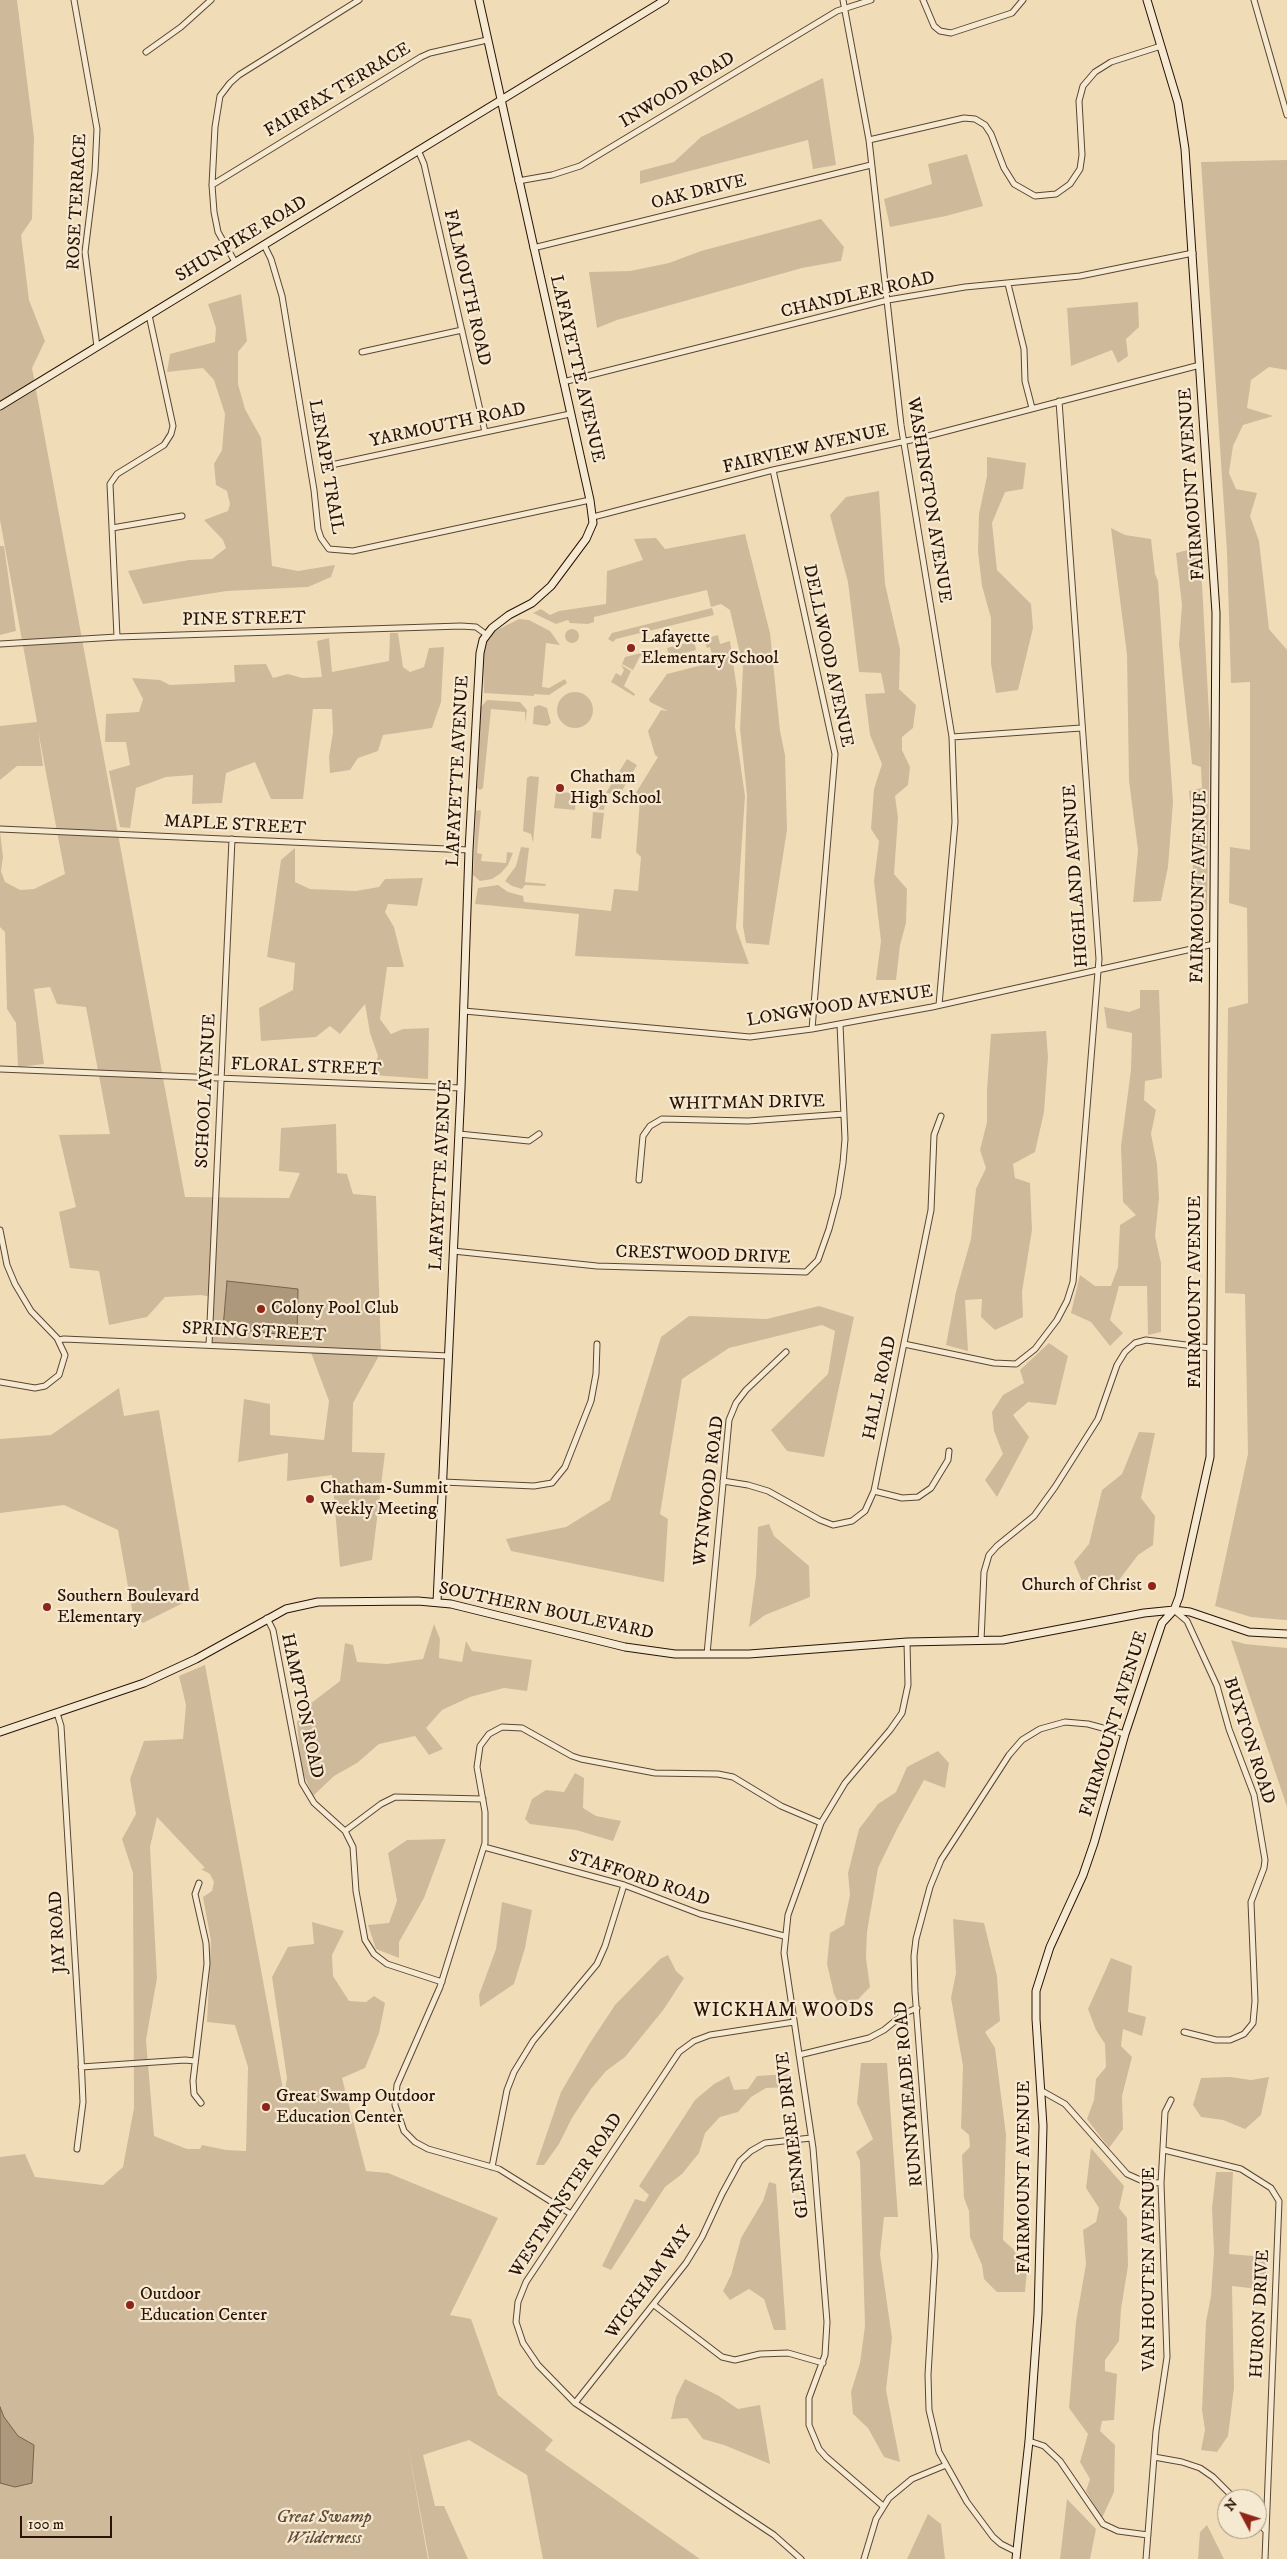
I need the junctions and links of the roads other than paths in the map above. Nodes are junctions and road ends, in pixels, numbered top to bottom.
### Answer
1 (211, 0) edge
2 (359, 0) edge
3 (479, 0) edge
4 (665, 0) edge
5 (842, 0) edge
6 (871, 0) edge
7 (923, 0) edge
8 (1023, 0) edge
9 (1147, 0) edge
10 (1254, 0) edge
11 (75, 1) edge
12 (845, 8) junction
13 (487, 40) junction
14 (1161, 46) junction
15 (146, 52) dead end
16 (500, 100) junction
17 (1287, 116) edge
18 (870, 140) junction
19 (418, 150) junction
20 (871, 165) junction
21 (518, 181) junction
22 (212, 185) junction
23 (264, 245) junction
24 (533, 248) junction
25 (1193, 253) junction
26 (235, 262) junction
27 (1008, 284) junction
28 (888, 300) junction
29 (150, 315) junction
30 (462, 330) junction
31 (97, 347) junction
32 (362, 352) dead end
33 (1200, 365) junction
34 (563, 382) junction
35 (1059, 401) junction
36 (0, 406) edge
37 (1032, 408) junction
38 (570, 414) junction
39 (485, 432) junction
40 (904, 441) junction
41 (331, 465) dead end
42 (773, 470) junction
43 (590, 500) junction
44 (182, 516) dead end
45 (593, 517) junction
46 (112, 528) junction
47 (487, 635) junction
48 (116, 637) junction
49 (0, 644) edge
50 (1081, 728) junction
51 (952, 737) junction
52 (0, 829) edge
53 (232, 839) junction
54 (469, 850) junction
55 (1214, 944) junction
56 (1098, 970) junction
57 (939, 1005) junction
58 (464, 1011) junction
59 (840, 1024) junction
60 (812, 1029) junction
61 (0, 1069) edge
62 (221, 1078) junction
63 (461, 1088) junction
64 (844, 1114) junction
65 (941, 1116) dead end
66 (459, 1134) junction
67 (539, 1134) dead end
68 (639, 1180) dead end
69 (0, 1230) edge
70 (453, 1251) junction
71 (58, 1340) junction
72 (597, 1344) dead end
73 (904, 1344) junction
74 (209, 1345) junction
75 (1210, 1348) junction
76 (786, 1352) dead end
77 (449, 1356) junction
78 (0, 1382) edge
79 (949, 1451) dead end
80 (723, 1481) junction
81 (443, 1482) junction
82 (874, 1491) junction
83 (437, 1602) junction
84 (1174, 1610) junction
85 (267, 1618) junction
86 (1287, 1634) edge
87 (981, 1641) junction
88 (907, 1642) junction
89 (707, 1654) junction
90 (57, 1713) junction
91 (0, 1732) edge
92 (1124, 1734) junction
93 (483, 1799) junction
94 (821, 1823) junction
95 (346, 1831) junction
96 (484, 1848) junction
97 (199, 1883) dead end
98 (624, 1885) junction
99 (784, 1936) junction
100 (442, 1982) junction
101 (917, 2008) junction
102 (794, 2022) junction
103 (1184, 2032) dead end
104 (799, 2055) junction
105 (195, 2061) junction
106 (81, 2067) junction
107 (1042, 2091) junction
108 (1171, 2100) dead end
109 (201, 2104) dead end
110 (811, 2138) junction
111 (77, 2149) dead end
112 (1164, 2150) junction
113 (492, 2167) junction
114 (1161, 2183) junction
115 (571, 2214) junction
116 (654, 2305) junction
117 (823, 2362) junction
118 (575, 2403) junction
119 (1029, 2441) junction
120 (1154, 2458) junction
121 (946, 2465) junction
122 (1225, 2489) edge
123 (1267, 2489) edge
124 (883, 2506) junction
125 (1148, 2535) junction
126 (1265, 2539) edge
127 (1017, 2556) edge
128 (801, 2559) edge
129 (864, 2559) edge
130 (1146, 2559) edge
131 (1265, 2559) edge

1 - 15 street
2 - 22 street
3 - 13 main road, LAFAYETTE AVENUE
4 - 16 main road, SHUNPIKE ROAD
5 - 12 street, WASHINGTON AVENUE
6 - 12 street, INWOOD ROAD
7 - 8 street
9 - 14 main road, FAIRMOUNT AVENUE
10 - 17 street
11 - 31 street, ROSE TERRACE
12 - 18 street, WASHINGTON AVENUE
12 - 21 street, INWOOD ROAD
13 - 16 main road, LAFAYETTE AVENUE
13 - 22 street, FAIRFAX TERRACE
14 - 18 street
14 - 25 main road, FAIRMOUNT AVENUE
16 - 19 main road, SHUNPIKE ROAD
16 - 21 main road, LAFAYETTE AVENUE
18 - 20 street, WASHINGTON AVENUE
19 - 23 main road, SHUNPIKE ROAD
19 - 30 street, FALMOUTH ROAD
20 - 24 street, OAK DRIVE
20 - 28 street, WASHINGTON AVENUE
21 - 24 main road, LAFAYETTE AVENUE
22 - 26 street
23 - 26 main road, SHUNPIKE ROAD
23 - 43 street, LENAPE TRAIL
24 - 34 main road, LAFAYETTE AVENUE
25 - 27 street, CHANDLER ROAD
25 - 33 main road, FAIRMOUNT AVENUE
26 - 29 main road, SHUNPIKE ROAD
27 - 28 street, CHANDLER ROAD
27 - 37 street
28 - 34 street, CHANDLER ROAD
28 - 40 street, WASHINGTON AVENUE
29 - 31 main road, SHUNPIKE ROAD
29 - 46 street
30 - 32 street
30 - 39 street, FALMOUTH ROAD
31 - 36 main road, SHUNPIKE ROAD
33 - 35 street, FAIRVIEW AVENUE
33 - 55 main road, FAIRMOUNT AVENUE
34 - 38 main road, LAFAYETTE AVENUE
35 - 37 street, FAIRVIEW AVENUE
35 - 50 street, HIGHLAND AVENUE
37 - 40 street, FAIRVIEW AVENUE
38 - 39 street, YARMOUTH ROAD
38 - 43 main road, LAFAYETTE AVENUE
39 - 41 street, YARMOUTH ROAD
40 - 42 street, FAIRVIEW AVENUE
40 - 51 street, WASHINGTON AVENUE
42 - 45 street, FAIRVIEW AVENUE
42 - 60 street, DELLWOOD AVENUE
43 - 45 main road, LAFAYETTE AVENUE
44 - 46 street
45 - 47 main road, LAFAYETTE AVENUE
46 - 48 street
47 - 48 street, PINE STREET
47 - 54 main road, LAFAYETTE AVENUE
48 - 49 street, PINE STREET
50 - 51 street
50 - 56 street, HIGHLAND AVENUE
51 - 57 street, WASHINGTON AVENUE
52 - 53 street, MAPLE STREET
53 - 54 street, MAPLE STREET
53 - 62 street, SCHOOL AVENUE
54 - 58 main road, LAFAYETTE AVENUE
55 - 56 street, LONGWOOD AVENUE
55 - 75 main road, FAIRMOUNT AVENUE
56 - 57 street, LONGWOOD AVENUE
56 - 73 street, HIGHLAND AVENUE
57 - 59 street, LONGWOOD AVENUE
58 - 60 street, LONGWOOD AVENUE
58 - 63 main road, LAFAYETTE AVENUE
59 - 60 street, LONGWOOD AVENUE
59 - 64 street, CRESTWOOD DRIVE
61 - 62 street, FLORAL STREET
62 - 63 street, FLORAL STREET
62 - 74 street, SCHOOL AVENUE
63 - 66 main road, LAFAYETTE AVENUE
64 - 68 street, WHITMAN DRIVE
64 - 70 street, CRESTWOOD DRIVE
65 - 73 street, HALL ROAD
66 - 67 street
66 - 70 main road, LAFAYETTE AVENUE
69 - 71 street
70 - 77 main road, LAFAYETTE AVENUE
71 - 74 street, SPRING STREET
71 - 78 street
72 - 81 street
73 - 82 street, HALL ROAD
74 - 77 street, SPRING STREET
75 - 84 main road, FAIRMOUNT AVENUE
75 - 87 street
76 - 80 street, WYNWOOD ROAD
77 - 81 main road, LAFAYETTE AVENUE
79 - 82 street
80 - 82 street, HALL ROAD
80 - 89 street, WYNWOOD ROAD
81 - 83 main road, LAFAYETTE AVENUE
83 - 85 main road, SOUTHERN BOULEVARD
83 - 89 main road, SOUTHERN BOULEVARD
84 - 86 main road, SOUTHERN BOULEVARD
84 - 87 main road, SOUTHERN BOULEVARD
84 - 92 main road, FAIRMOUNT AVENUE
84 - 103 street, BUXTON ROAD
85 - 90 main road, SOUTHERN BOULEVARD
85 - 95 street, HAMPTON ROAD
87 - 88 main road, SOUTHERN BOULEVARD
88 - 89 main road, SOUTHERN BOULEVARD
88 - 94 street, GLENMERE DRIVE
90 - 91 main road, SOUTHERN BOULEVARD
90 - 106 street, JAY ROAD
92 - 101 street, RUNNYMEADE ROAD
92 - 107 main road, FAIRMOUNT AVENUE
93 - 94 street
93 - 95 street
93 - 96 street
94 - 99 street, GLENMERE DRIVE
95 - 100 street
96 - 98 street, STAFFORD ROAD
96 - 100 street
97 - 105 street
98 - 99 street, STAFFORD ROAD
98 - 113 street
99 - 102 street, GLENMERE DRIVE
100 - 113 street
101 - 104 street
101 - 121 street, RUNNYMEADE ROAD
102 - 104 street, GLENMERE DRIVE
102 - 115 street, WESTMINSTER ROAD
104 - 110 street, GLENMERE DRIVE
105 - 106 street
105 - 109 street
106 - 111 street, JAY ROAD
107 - 114 street
107 - 119 main road, FAIRMOUNT AVENUE
108 - 112 street, VAN HOUTEN AVENUE
110 - 116 street, WICKHAM WAY
110 - 117 street, GLENMERE DRIVE
112 - 114 street, VAN HOUTEN AVENUE
112 - 123 street, HURON DRIVE
113 - 115 street
114 - 120 street, VAN HOUTEN AVENUE
115 - 118 street, WESTMINSTER ROAD
116 - 117 street
116 - 118 street, WICKHAM WAY
117 - 124 street, GLENMERE DRIVE
118 - 128 street, WESTMINSTER ROAD
119 - 125 street
119 - 127 main road, FAIRMOUNT AVENUE
120 - 122 street
120 - 125 street, VAN HOUTEN AVENUE
121 - 124 street
121 - 127 street, RUNNYMEADE ROAD
124 - 129 street
125 - 130 street, VAN HOUTEN AVENUE
126 - 131 street, HURON DRIVE

